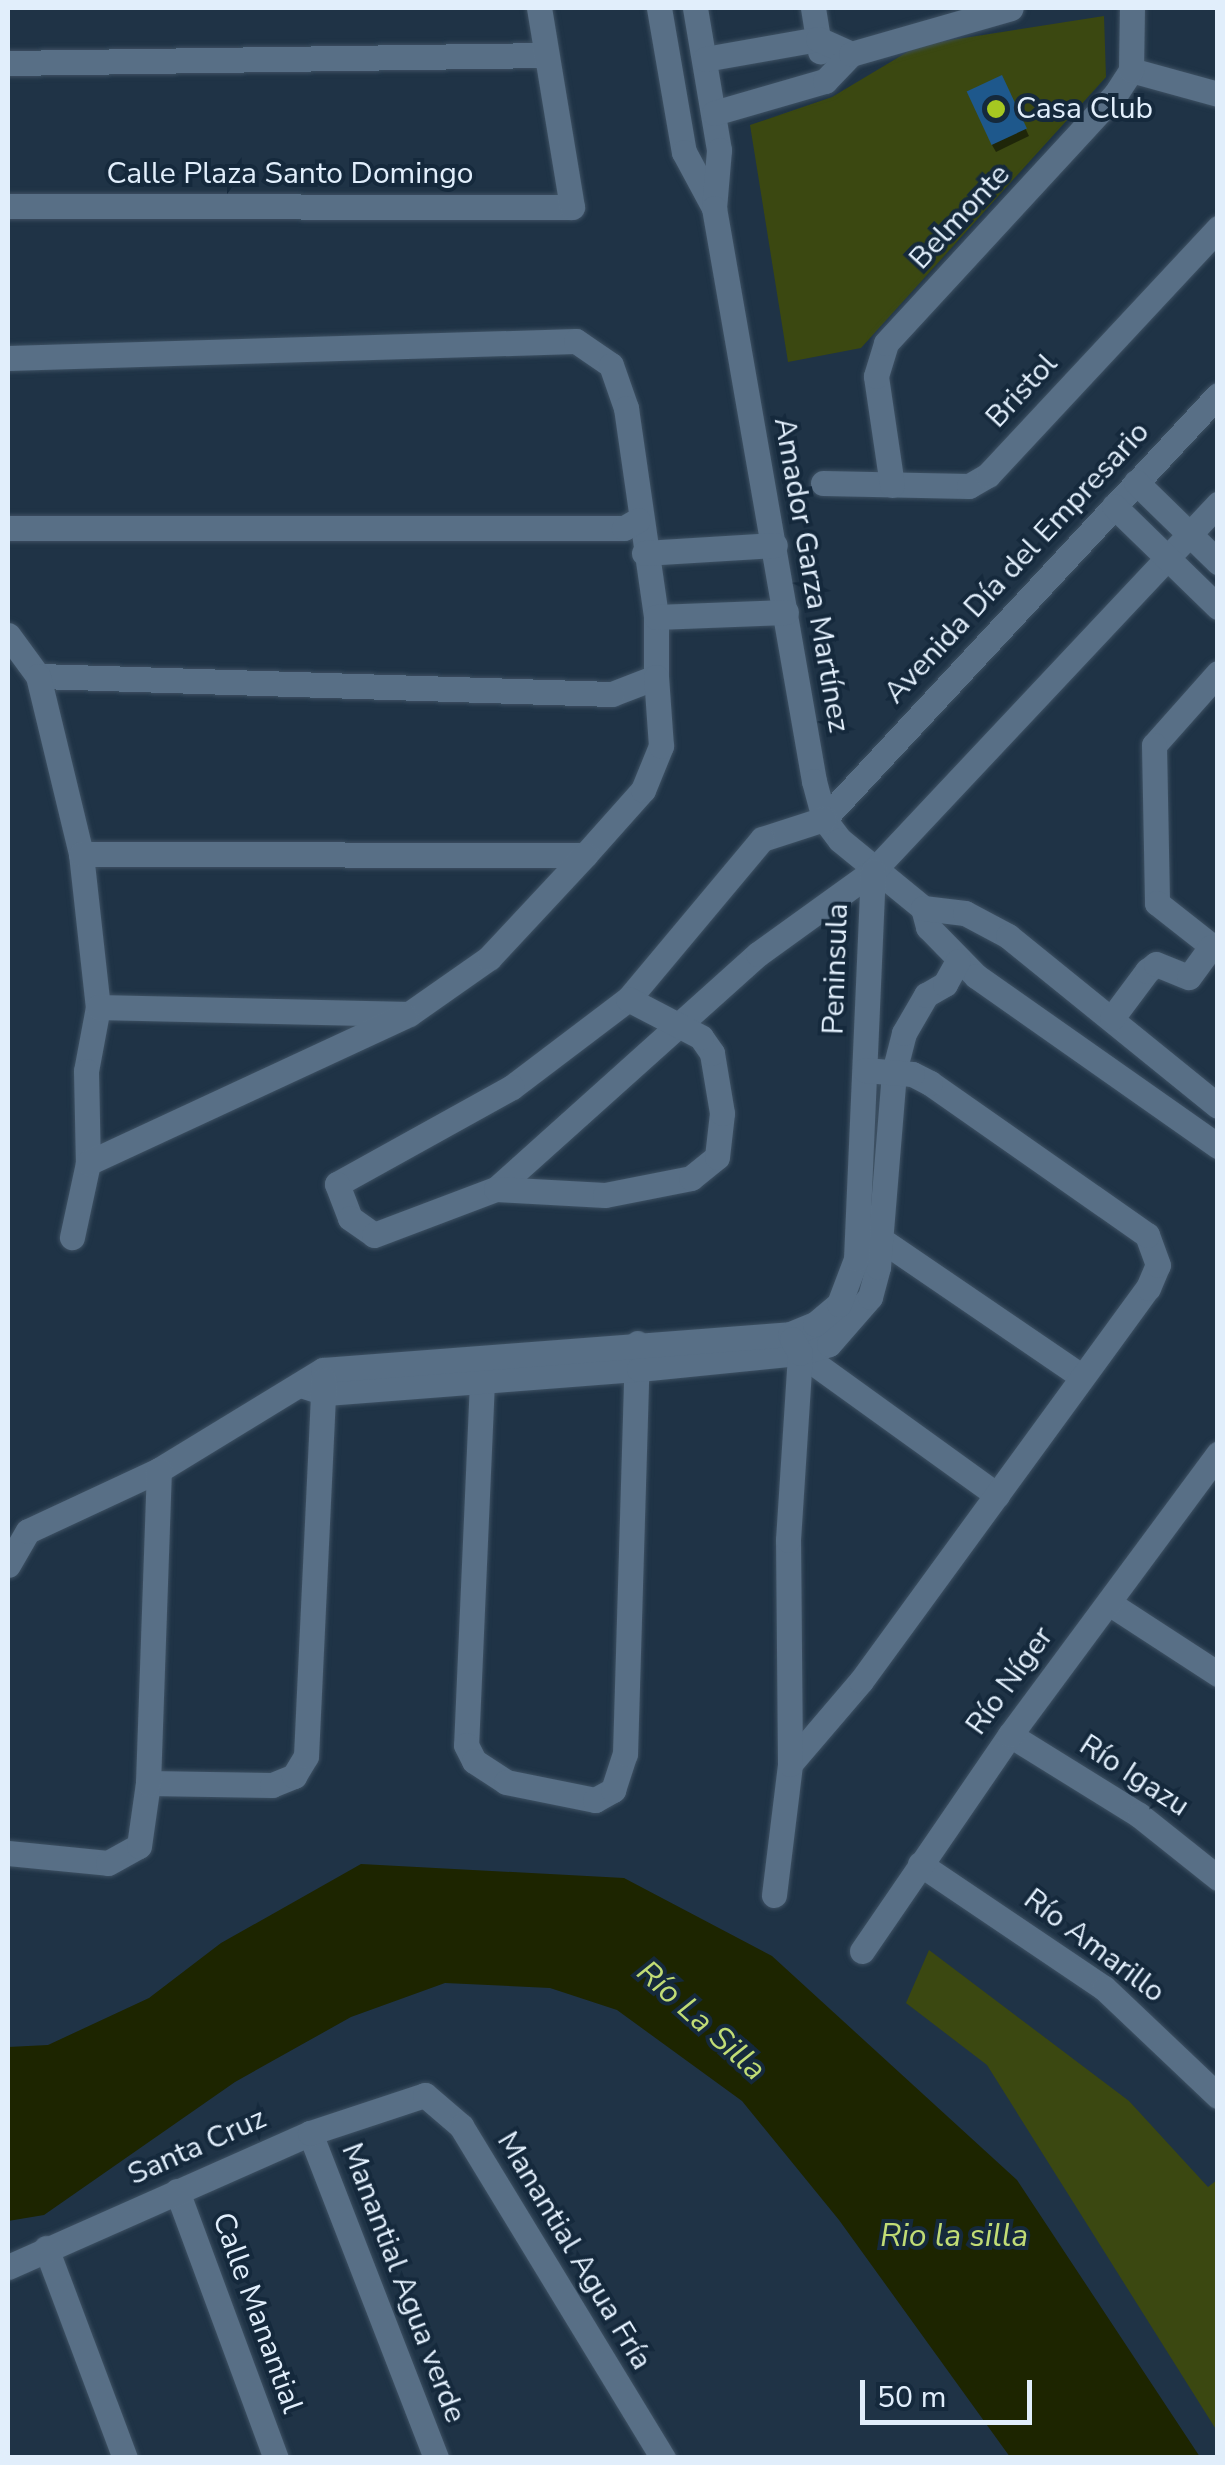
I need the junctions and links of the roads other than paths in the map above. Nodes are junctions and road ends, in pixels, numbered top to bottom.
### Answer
1 (539, 8) edge
2 (659, 8) edge
3 (695, 8) edge
4 (813, 8) edge
5 (1011, 8) edge
6 (1132, 8) edge
7 (818, 38) junction
8 (851, 54) junction
9 (546, 55) junction
10 (705, 59) junction
11 (8, 62) edge
12 (1131, 70) junction
13 (825, 81) junction
14 (1218, 94) edge
15 (714, 113) junction
16 (8, 206) edge
17 (714, 208) junction
18 (1218, 228) edge
19 (8, 358) edge
20 (1218, 395) edge
21 (1136, 482) junction
22 (823, 484) dead end
23 (892, 485) junction
24 (1218, 504) edge
25 (1114, 506) junction
26 (638, 520) junction
27 (8, 528) edge
28 (1190, 534) junction
29 (775, 544) junction
30 (644, 553) junction
31 (1168, 558) junction
32 (1218, 562) edge
33 (1218, 606) edge
34 (786, 612) junction
35 (656, 616) junction
36 (8, 635) edge
37 (1218, 673) edge
38 (38, 676) junction
39 (656, 677) junction
40 (824, 819) junction
41 (82, 854) junction
42 (585, 855) junction
43 (873, 871) junction
44 (923, 908) junction
45 (1214, 949) edge
46 (958, 961) junction
47 (628, 999) junction
48 (98, 1007) junction
49 (409, 1014) junction
50 (1112, 1018) junction
51 (681, 1028) junction
52 (865, 1070) junction
53 (894, 1072) junction
54 (1218, 1106) edge
55 (1218, 1146) edge
56 (88, 1163) junction
57 (496, 1188) junction
58 (857, 1224) junction
59 (72, 1237) dead end
60 (880, 1238) junction
61 (638, 1343) junction
62 (795, 1344) junction
63 (482, 1369) junction
64 (639, 1370) junction
65 (1080, 1376) junction
66 (317, 1383) junction
67 (1218, 1454) edge
68 (159, 1470) junction
69 (1209, 1483) edge
70 (996, 1494) junction
71 (8, 1564) edge
72 (1108, 1603) junction
73 (1218, 1674) edge
74 (1010, 1735) junction
75 (790, 1764) junction
76 (148, 1783) junction
77 (8, 1853) edge
78 (920, 1864) junction
79 (1218, 1878) edge
80 (774, 1894) dead end
81 (862, 1951) dead end
82 (416, 2094) joint
83 (1218, 2096) edge
84 (310, 2133) junction
85 (176, 2191) junction
86 (46, 2248) junction
87 (8, 2267) edge
88 (653, 2455) edge
89 (125, 2458) edge
90 (276, 2458) edge
91 (436, 2458) edge

1 - 9 street
2 - 17 street, Amador Garza Martínez
3 - 10 street, Amador Garza Martínez
4 - 7 street
5 - 8 street
6 - 12 street
7 - 8 street
7 - 10 street
7 - 13 street
8 - 13 street
9 - 11 street
9 - 16 street, Calle Plaza Santo Domingo
10 - 15 street, Amador Garza Martínez
12 - 14 street
12 - 23 street, Belmonte
13 - 15 street
15 - 17 street, Amador Garza Martínez
17 - 29 street, Amador Garza Martínez
18 - 23 street, Bristol
19 - 26 street
20 - 21 street, Avenida Día del Empresario
21 - 25 street, Avenida Día del Empresario
21 - 28 street
22 - 23 street, Bristol
24 - 28 street
25 - 31 street
25 - 40 street, Avenida Día del Empresario
26 - 27 street
26 - 30 street
28 - 31 street
28 - 32 street
29 - 30 street
29 - 34 street, Amador Garza Martínez
30 - 35 street
31 - 33 street
31 - 43 street
34 - 35 street
34 - 40 street, Amador Garza Martínez
35 - 39 street
36 - 38 street
37 - 45 street
38 - 39 street
38 - 41 street
39 - 42 street
40 - 43 street
40 - 47 street
41 - 42 street
41 - 48 street
42 - 49 street
43 - 44 street
43 - 51 street
43 - 52 street, Peninsula
44 - 46 street
44 - 50 street
45 - 50 street
46 - 53 street
46 - 55 street
47 - 51 street
47 - 57 street
48 - 49 street
48 - 56 street
49 - 56 street
50 - 54 street
51 - 57 street
51 - 57 street
52 - 53 street
52 - 58 street, Peninsula
53 - 60 street
53 - 65 street
56 - 59 street
58 - 60 street
58 - 62 street, Peninsula
60 - 62 street
60 - 65 street
61 - 62 street
61 - 63 street
61 - 64 street
62 - 64 street
62 - 70 street
62 - 75 street
63 - 64 street
63 - 64 street
63 - 66 street
65 - 70 street
66 - 68 street
66 - 76 street
67 - 69 street, Río Níger
68 - 71 street
68 - 76 street
69 - 72 street, Río Níger
70 - 75 street
72 - 73 street
72 - 74 street, Río Níger
74 - 78 street, Río Níger
74 - 79 street, Río Igazu
75 - 80 street
76 - 77 street
78 - 81 street, Río Níger
78 - 83 street, Río Amarillo
82 - 84 street, Santa Cruz
82 - 88 street, Manantial Agua Fría
84 - 85 street, Santa Cruz
84 - 91 street, Manantial Agua verde
85 - 86 street, Santa Cruz
85 - 90 street, Calle Manantial
86 - 87 street, Santa Cruz
86 - 89 street

